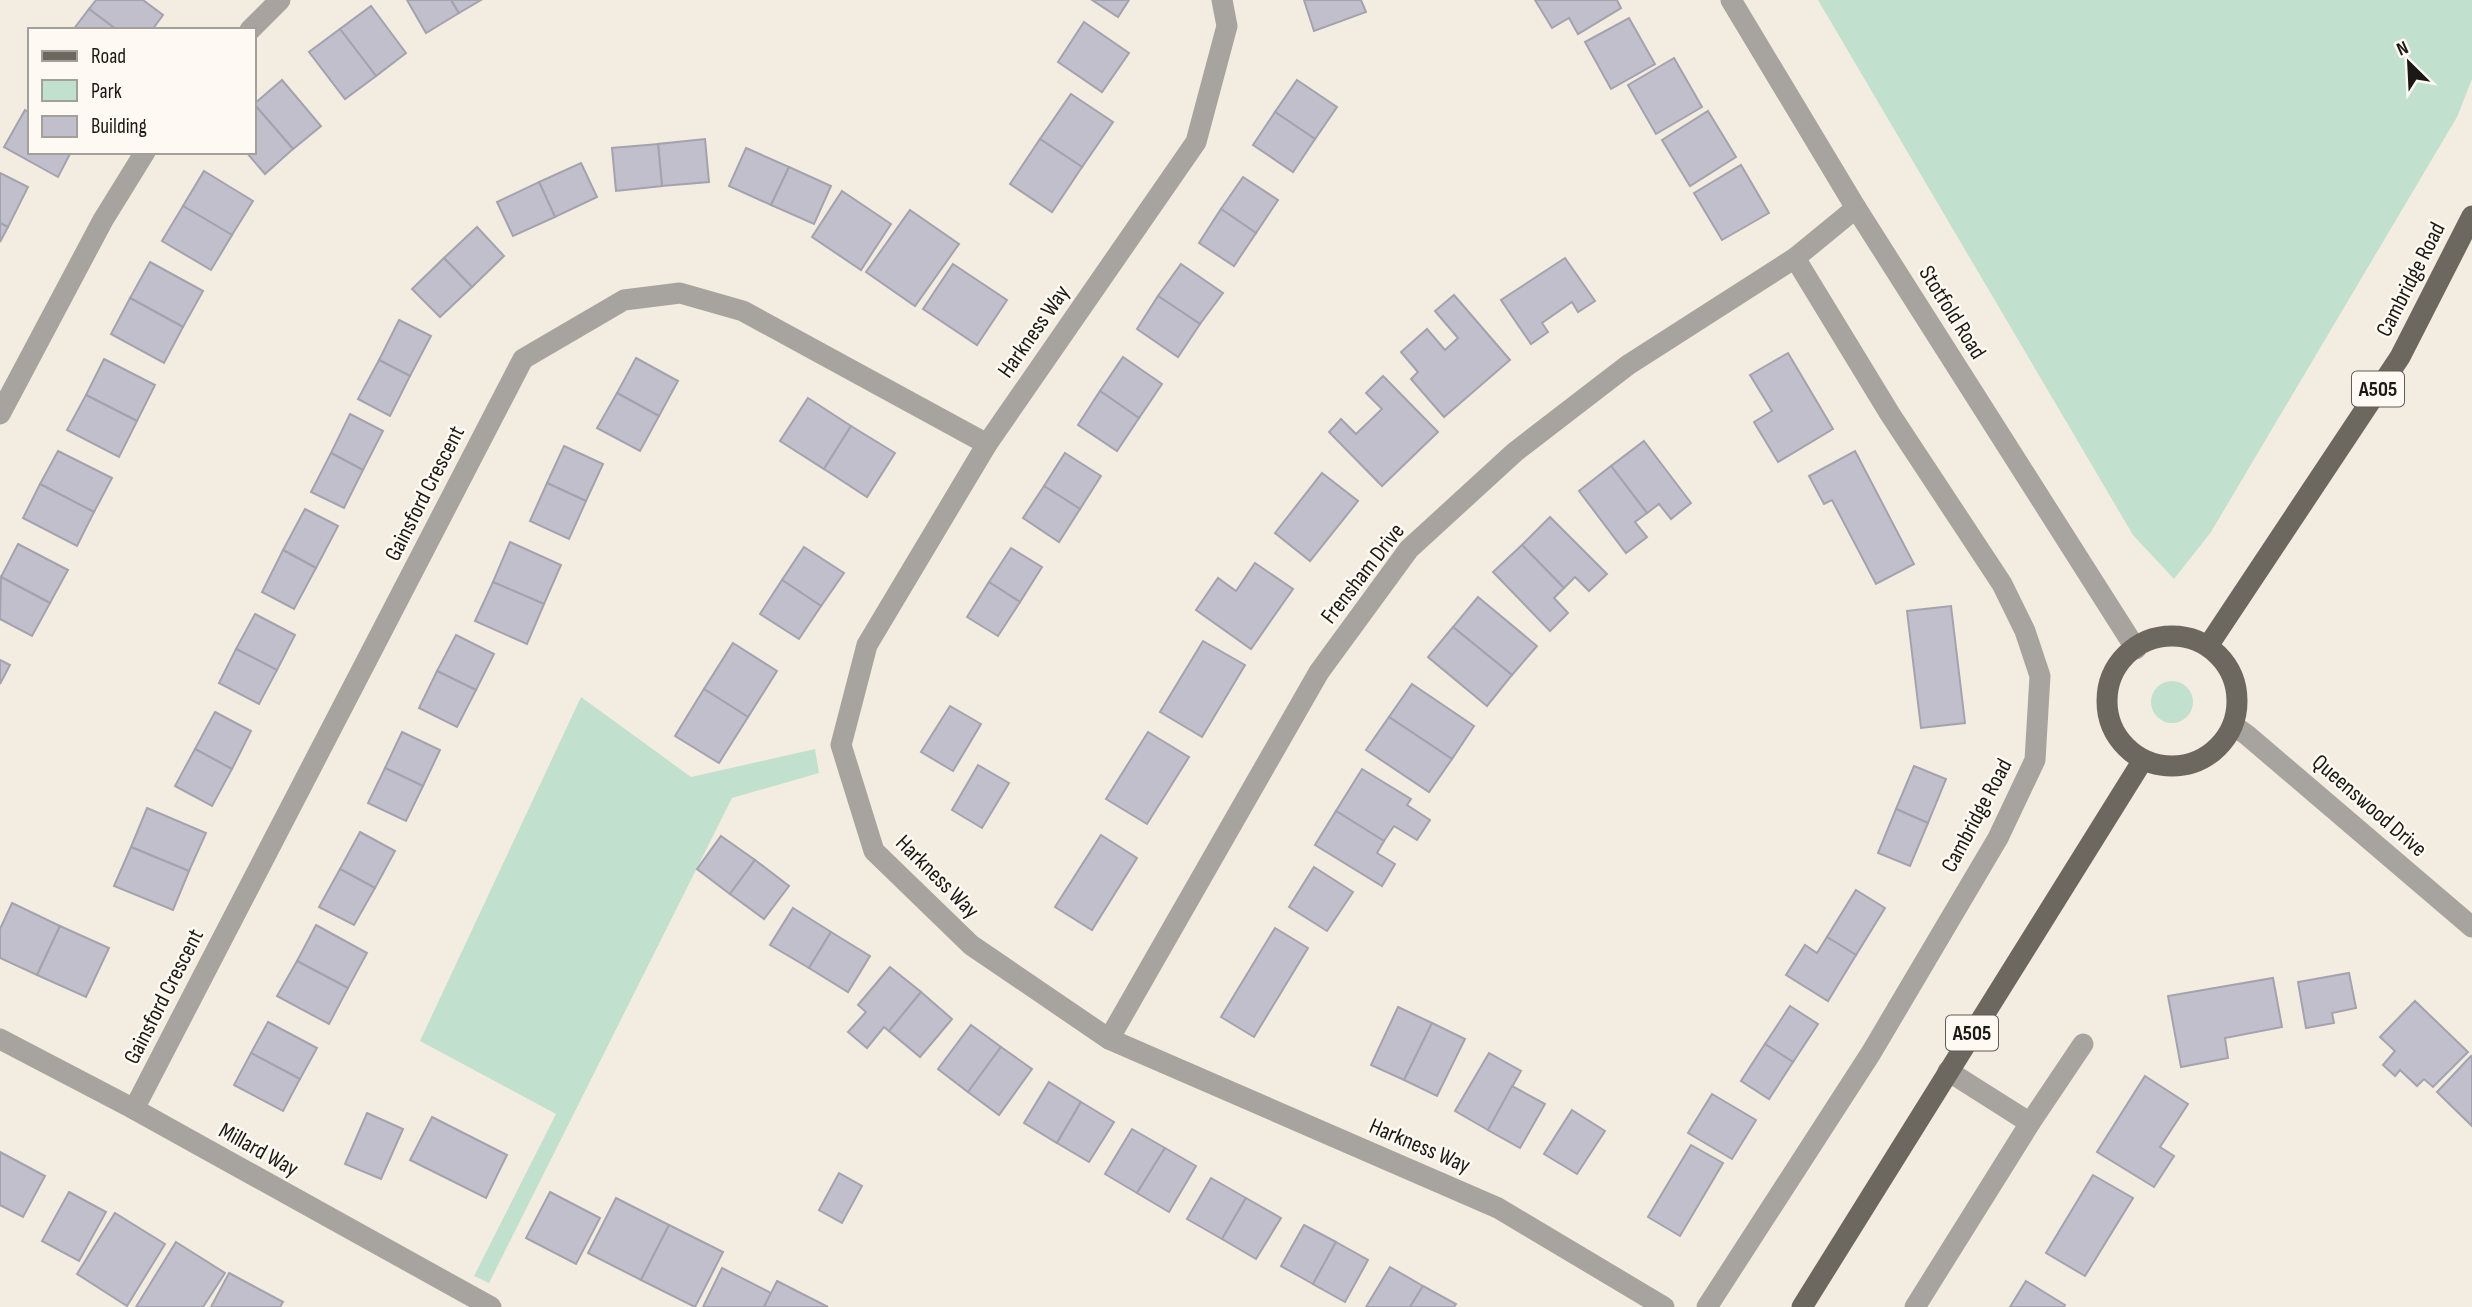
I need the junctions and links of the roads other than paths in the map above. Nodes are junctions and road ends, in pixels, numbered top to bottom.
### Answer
1 (280, 0) edge
2 (1222, 0) edge
3 (1731, 0) edge
4 (252, 28) edge
5 (144, 154) edge
6 (1856, 208) junction
7 (2472, 215) edge
8 (1795, 258) junction
9 (0, 414) edge
10 (987, 444) junction
11 (2208, 646) junction
12 (2136, 649) junction
13 (2233, 725) junction
14 (2143, 760) junction
15 (2472, 928) edge
16 (0, 1039) edge
17 (1109, 1039) junction
18 (2083, 1044) dead end
19 (1948, 1071) junction
20 (134, 1110) junction
21 (2030, 1122) junction
22 (491, 1307) edge
23 (1664, 1307) edge
24 (1707, 1307) edge
25 (1802, 1307) edge
26 (1915, 1307) edge

1 - 4 street
2 - 10 street, Harkness Way
3 - 6 street, Stotfold Road
5 - 9 street
6 - 8 street, Frensham Drive
6 - 12 street, Stotfold Road
7 - 11 main road, Cambridge Road / A505
8 - 17 street, Frensham Drive
8 - 24 street, Cambridge Road
10 - 17 street, Harkness Way
10 - 20 street, Gainsford Crescent
11 - 12 main road
11 - 13 main road
12 - 14 main road
13 - 14 main road
13 - 15 street, Queenswood Drive
14 - 19 main road, A505
16 - 20 street, Millard Way
17 - 23 street, Harkness Way
18 - 21 street
19 - 21 street
19 - 25 main road, A505
20 - 22 street, Millard Way
21 - 26 street

